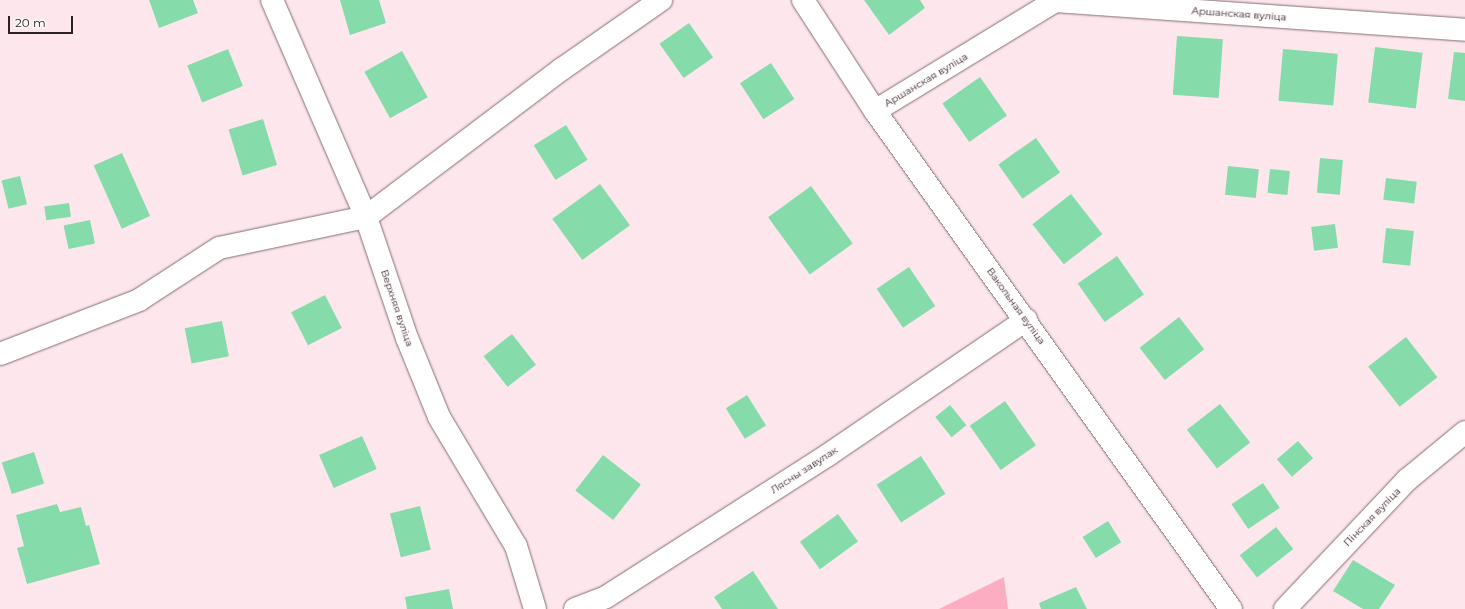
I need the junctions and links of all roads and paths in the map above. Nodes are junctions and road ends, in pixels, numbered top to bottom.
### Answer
1 (272, 0) edge
2 (661, 0) edge
3 (803, 0) edge
4 (1465, 30) edge
5 (875, 111) junction
6 (366, 217) junction
7 (1026, 320) junction
8 (0, 354) edge
9 (1465, 432) edge
10 (535, 609) edge
11 (575, 609) edge
12 (1231, 609) edge
13 (1285, 609) edge

1 - 6 street, Верхняя вуліца
2 - 6 street
3 - 5 street, Вакольная вуліца
4 - 5 street, Аршанская вуліца
5 - 7 street, Вакольная вуліца
6 - 8 street
6 - 10 street, Верхняя вуліца
7 - 11 street, Лясны завулак
7 - 12 street, Вакольная вуліца
9 - 13 street, Пінская вуліца

